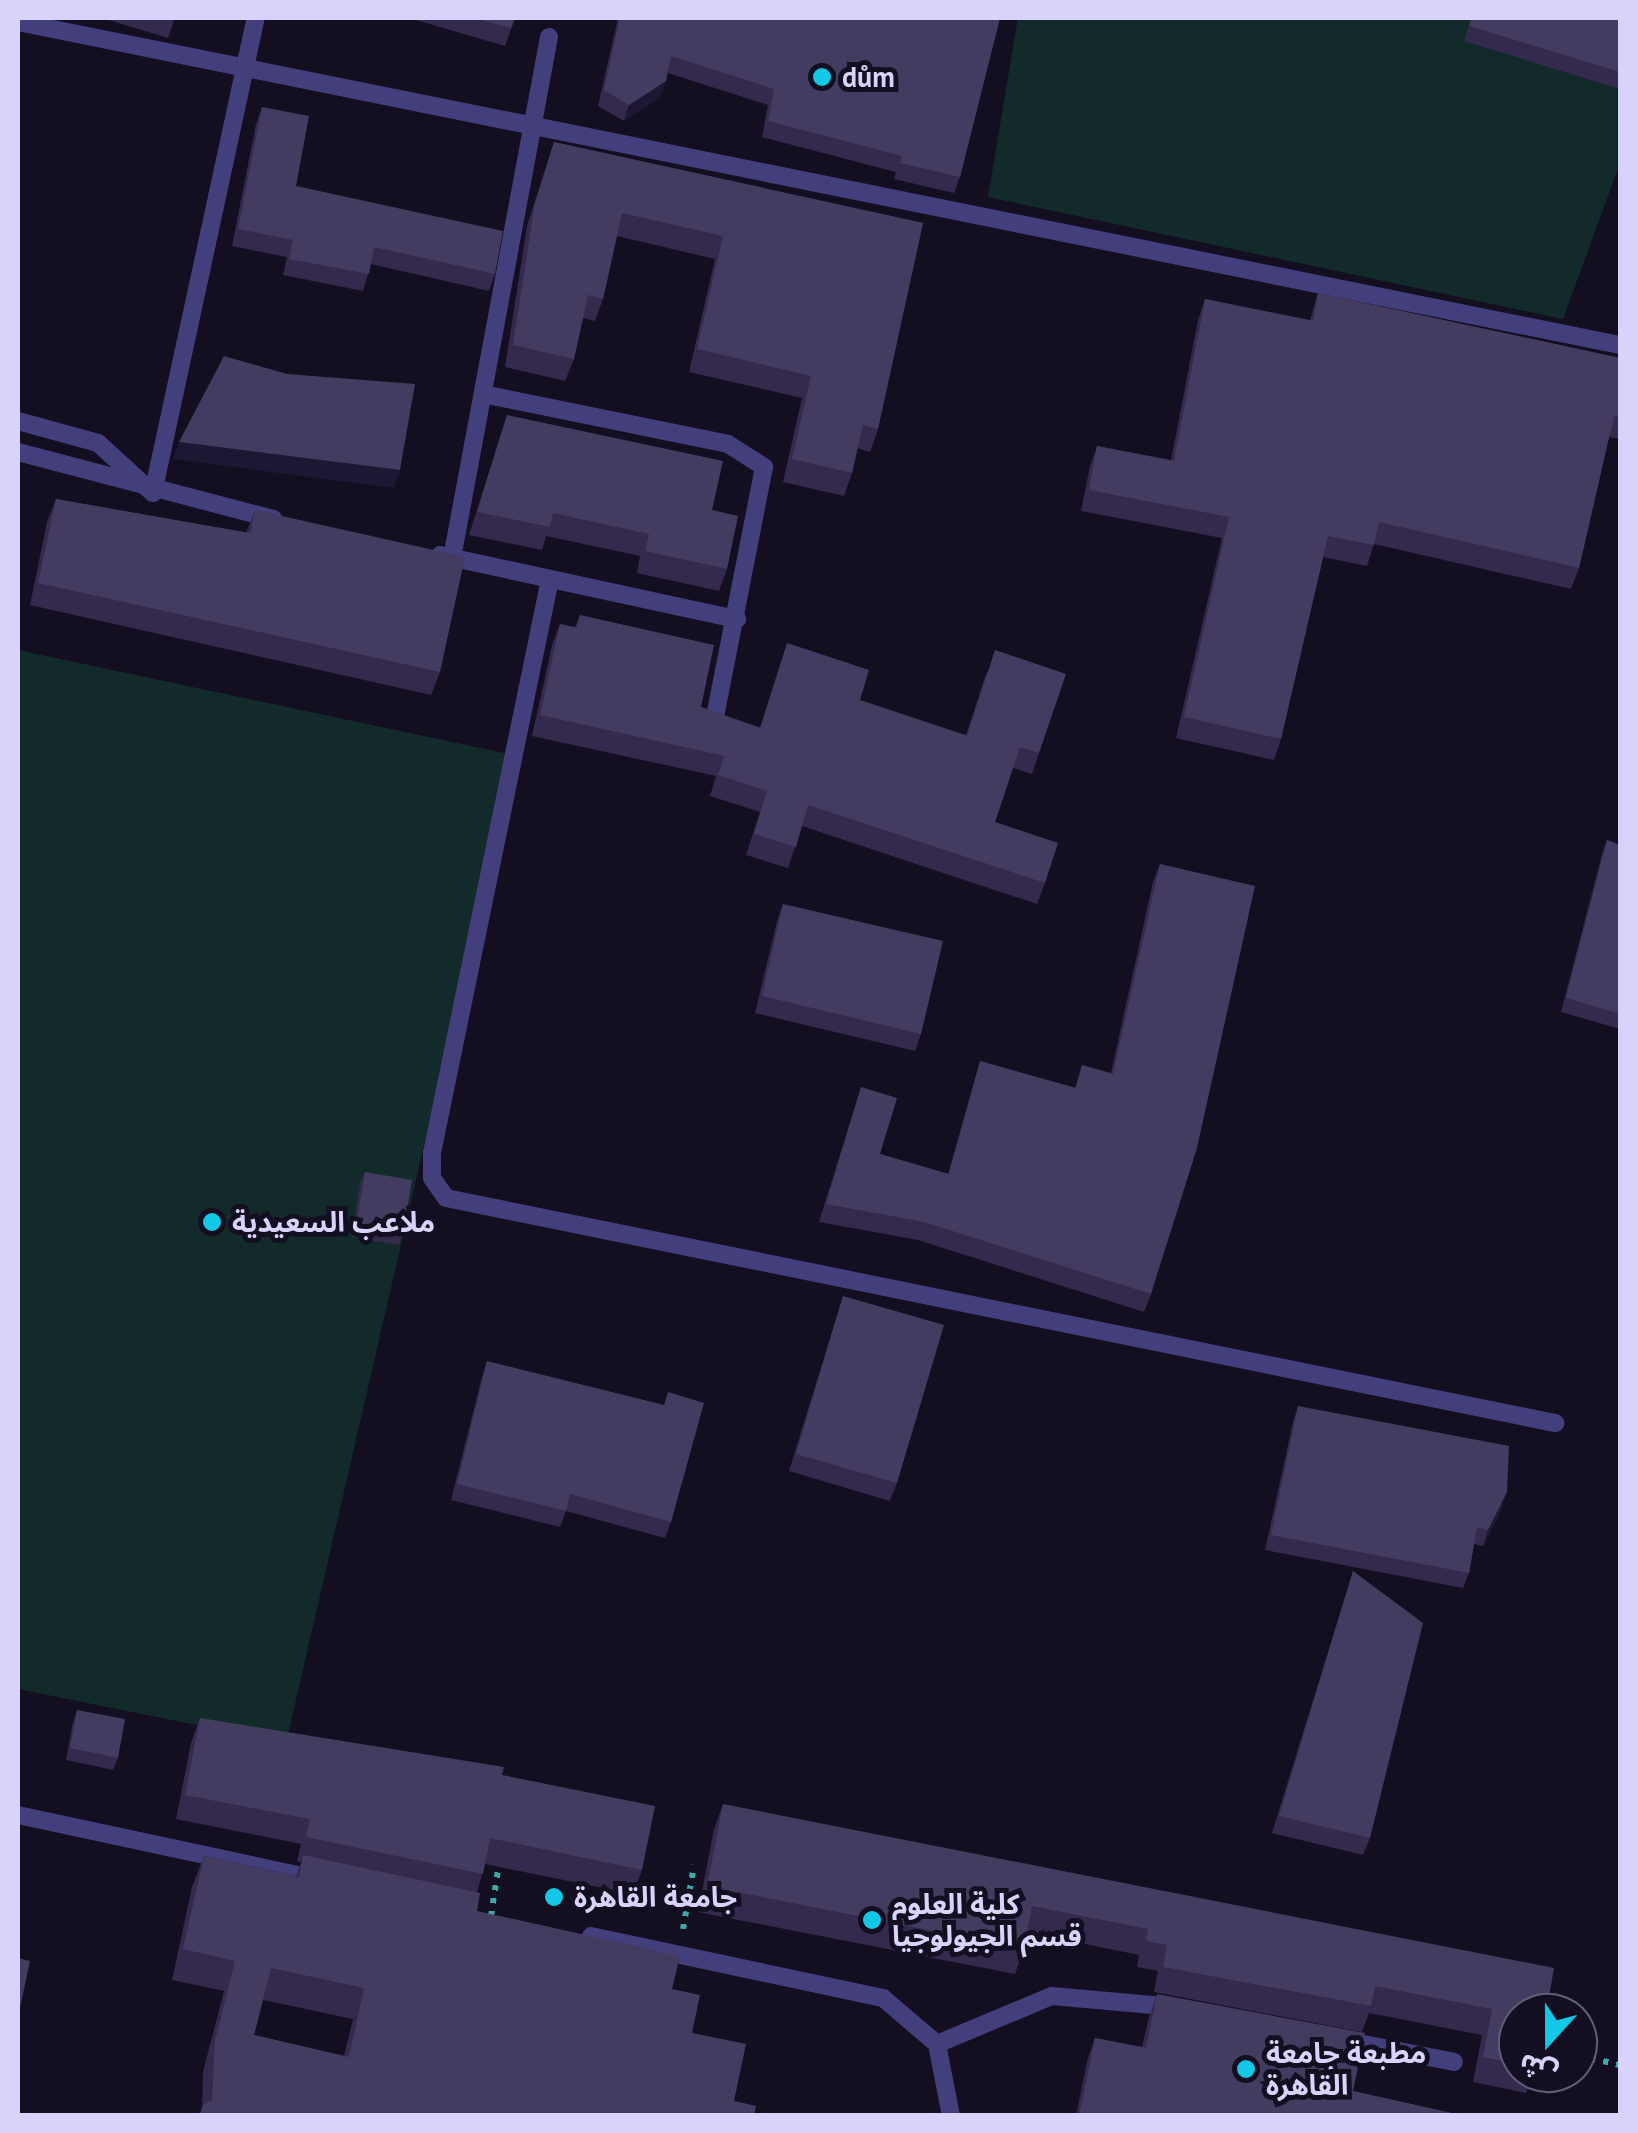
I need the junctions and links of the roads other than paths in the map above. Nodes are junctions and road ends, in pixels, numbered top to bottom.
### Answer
1 (256, 18) edge
2 (18, 22) edge
3 (548, 37) dead end
4 (244, 68) junction
5 (532, 126) junction
6 (1620, 345) edge
7 (483, 394) junction
8 (18, 421) edge
9 (18, 452) edge
10 (152, 493) junction
11 (302, 525) edge
12 (415, 550) edge
13 (452, 558) junction
14 (550, 579) junction
15 (737, 620) junction
16 (713, 726) edge
17 (1555, 1423) dead end
18 (18, 1815) edge
19 (338, 1884) edge
20 (566, 1931) edge
21 (1199, 2012) edge
22 (1316, 2035) edge
23 (937, 2044) junction
24 (1454, 2062) dead end
25 (950, 2116) edge

1 - 4 lane
2 - 4 lane
3 - 5 lane
4 - 5 lane
4 - 10 lane
5 - 6 lane
5 - 7 lane
7 - 13 lane
7 - 15 lane
8 - 10 lane
9 - 10 lane
10 - 11 lane
12 - 13 lane
13 - 14 lane
14 - 15 lane
14 - 17 lane
15 - 16 lane
18 - 19 lane
20 - 23 lane
21 - 23 lane
22 - 24 lane
23 - 25 lane

